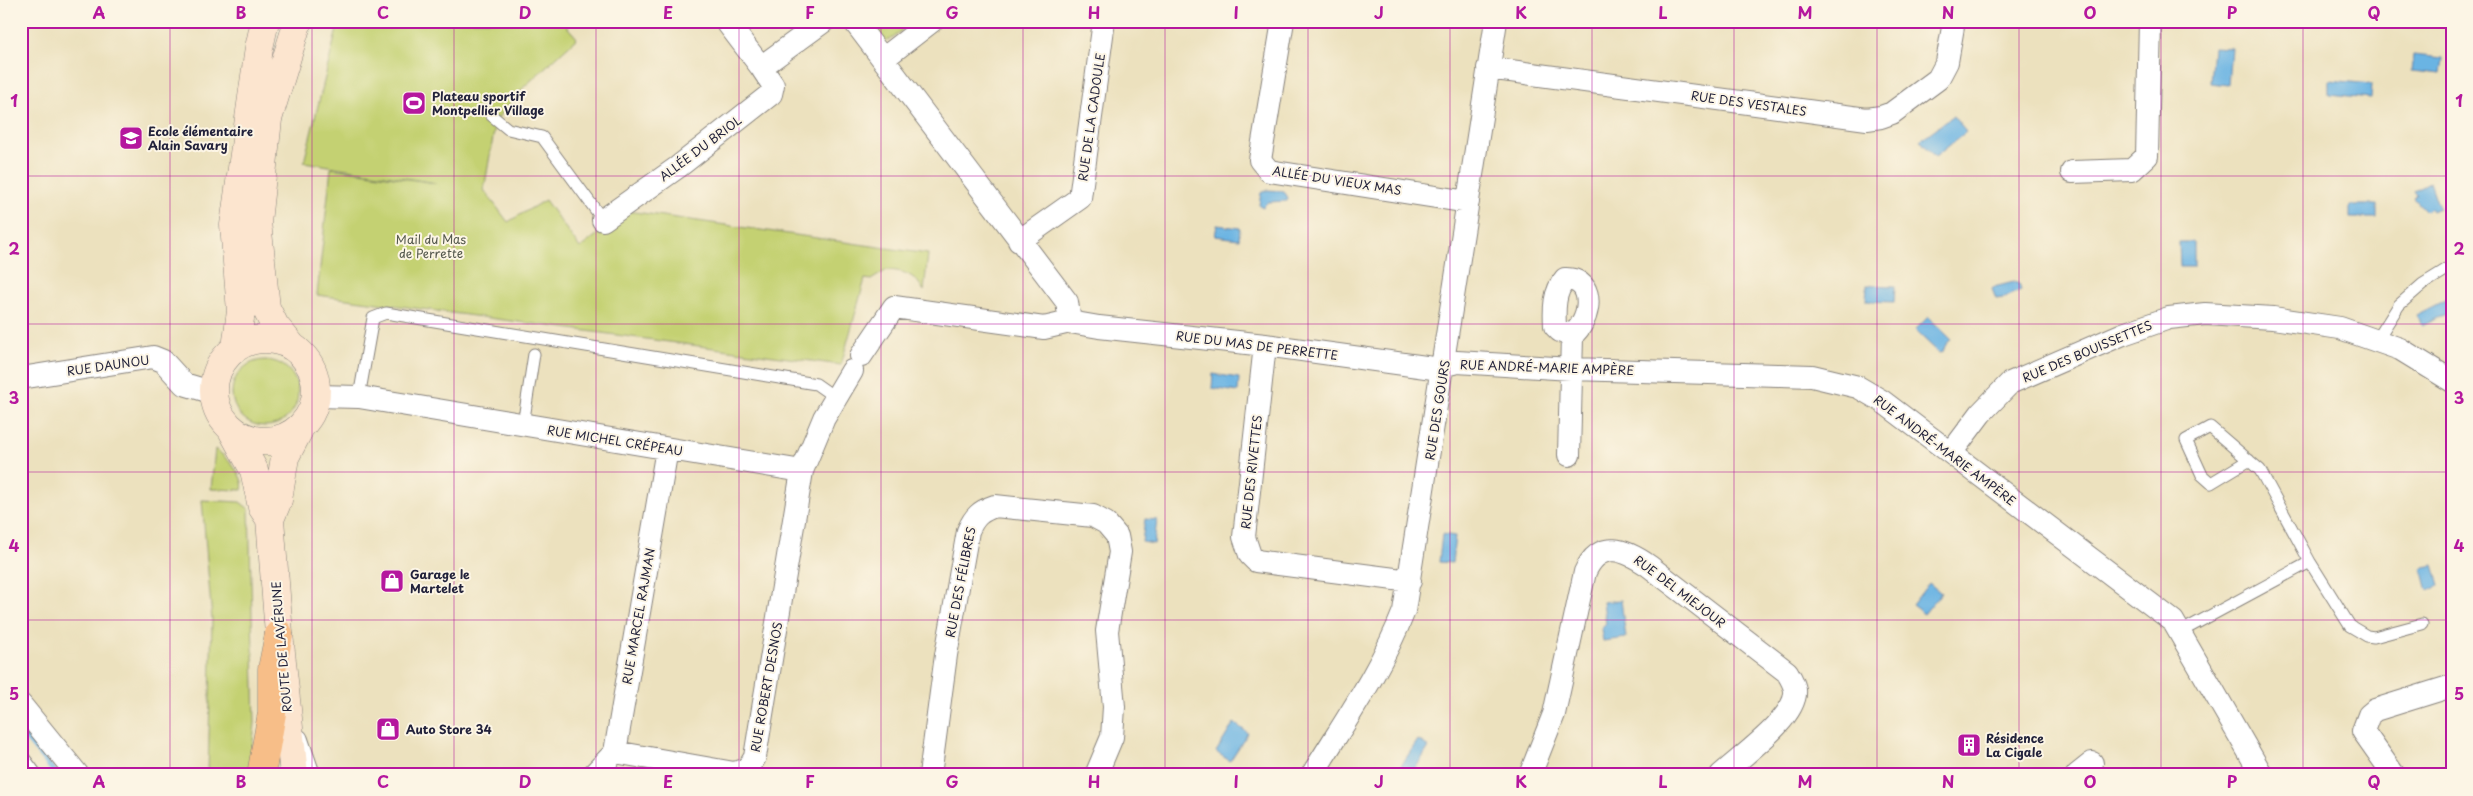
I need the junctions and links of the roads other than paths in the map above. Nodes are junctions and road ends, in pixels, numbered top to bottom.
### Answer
1 (266, 21) edge
2 (298, 21) edge
3 (726, 21) edge
4 (824, 21) edge
5 (854, 21) edge
6 (1104, 21) edge
7 (1283, 21) edge
8 (1496, 21) edge
9 (1954, 21) edge
10 (2150, 21) edge
11 (925, 24) edge
12 (882, 59) junction
13 (761, 67) junction
14 (1488, 68) junction
15 (491, 115) dead end
16 (2072, 172) dead end
17 (1468, 202) junction
18 (603, 220) joint
19 (1019, 241) junction
20 (2452, 266) edge
21 (1070, 322) junction
22 (1572, 336) dead end
23 (2377, 340) junction
24 (291, 345) junction
25 (1265, 345) junction
26 (236, 348) junction
27 (534, 354) dead end
28 (1444, 365) junction
29 (1571, 369) junction
30 (21, 378) edge
31 (2452, 380) edge
32 (360, 388) junction
33 (214, 393) junction
34 (317, 396) junction
35 (836, 398) junction
36 (523, 425) junction
37 (232, 430) junction
38 (299, 430) junction
39 (667, 449) junction
40 (1951, 453) junction
41 (1569, 455) dead end
42 (2249, 460) junction
43 (802, 471) junction
44 (270, 519) junction
45 (2310, 562) junction
46 (1410, 581) junction
47 (2422, 624) dead end
48 (2180, 632) junction
49 (279, 634) junction
50 (2452, 686) edge
51 (21, 705) edge
52 (287, 712) junction
53 (615, 752) junction
54 (21, 763) edge
55 (30, 775) edge
56 (78, 775) edge
57 (261, 775) edge
58 (294, 775) edge
59 (309, 775) edge
60 (593, 775) edge
61 (930, 775) edge
62 (1096, 775) edge
63 (1312, 775) edge
64 (1530, 775) edge
65 (1721, 775) edge
66 (2262, 775) edge
67 (2394, 775) edge

1 - 26 main road
2 - 24 main road
3 - 13 street, ALLÉE DU BRIOL
4 - 13 street
5 - 12 street
6 - 19 street, RUE DE LA CADOULE
7 - 17 street, ALLÉE DU VIEUX MAS
8 - 14 street, RUE DES GOURS
9 - 14 street, RUE DES VESTALES
10 - 16 street
11 - 12 street
12 - 19 street
13 - 18 street, ALLÉE DU BRIOL
14 - 17 street, RUE DES GOURS
15 - 18 lane
17 - 28 street, RUE DES GOURS
19 - 21 street
20 - 23 lane
21 - 25 street, RUE DU MAS DE PERRETTE
21 - 35 street, RUE DU MAS DE PERRETTE
22 - 29 street
23 - 31 street, RUE DES BOUISSETTES
23 - 40 street, RUE DES BOUISSETTES
24 - 26 main road
24 - 34 main road
25 - 28 street, RUE DU MAS DE PERRETTE
25 - 46 street, RUE DES RIVETTES
26 - 33 main road
27 - 36 lane
28 - 29 street, RUE ANDRÉ-MARIE AMPÈRE
28 - 46 street, RUE DES GOURS
29 - 40 street, RUE ANDRÉ-MARIE AMPÈRE
29 - 41 street
30 - 33 street, RUE DAUNOU
32 - 34 street, RUE MICHEL CRÉPEAU
32 - 35 lane
32 - 36 street, RUE MICHEL CRÉPEAU
33 - 37 main road
34 - 38 main road
35 - 43 street
36 - 39 street, RUE MICHEL CRÉPEAU
37 - 38 main road
37 - 44 main road, ROUTE DE LAVÉRUNE
38 - 44 main road, ROUTE DE LAVÉRUNE
39 - 43 street, RUE MICHEL CRÉPEAU
39 - 53 street, RUE MARCEL RAJMAN
40 - 48 street, RUE ANDRÉ-MARIE AMPÈRE
42 - 42 lane
42 - 45 lane
43 - 53 street, RUE ROBERT DESNOS
44 - 49 main road, ROUTE DE LAVÉRUNE
45 - 47 lane
45 - 48 lane
46 - 63 street, RUE DES GOURS
48 - 66 street, RUE ANDRÉ-MARIE AMPÈRE
49 - 52 main road, ROUTE DE LAVÉRUNE
49 - 57 main road
50 - 67 street
51 - 56 street
52 - 58 main road, ROUTE DE LAVÉRUNE
52 - 59 street
53 - 60 street
54 - 55 street
61 - 62 street, RUE DES FÉLIBRES
64 - 65 street, RUE DEL MIEJOUR

